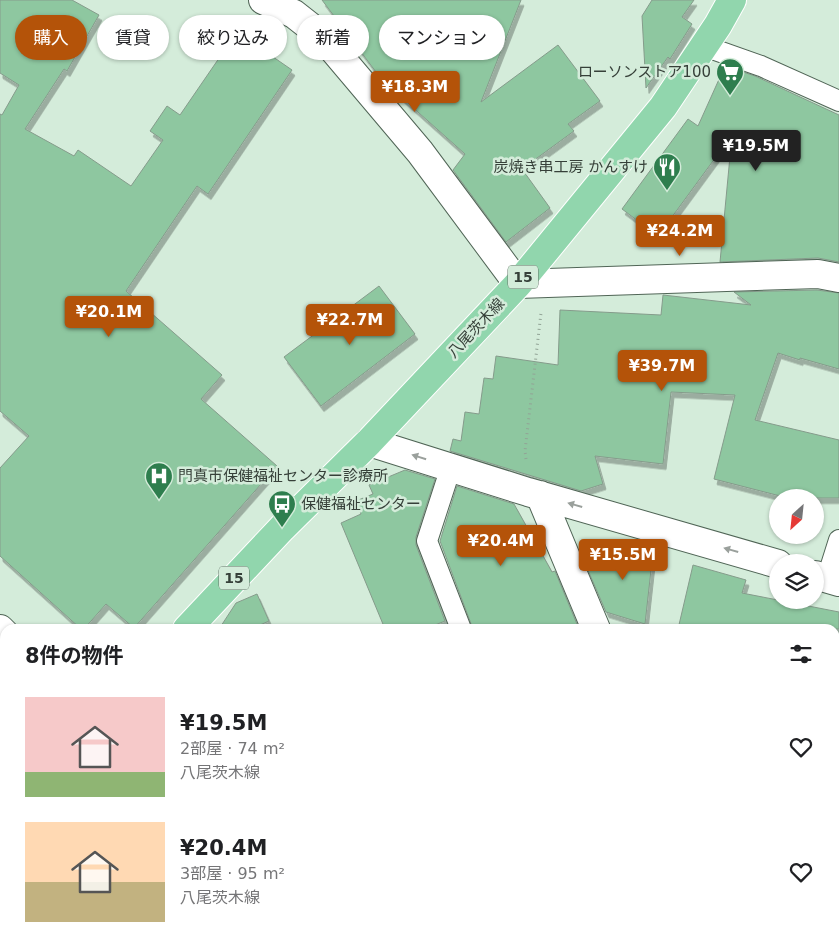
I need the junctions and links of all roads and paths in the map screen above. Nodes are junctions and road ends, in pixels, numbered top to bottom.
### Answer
1 (263, 0) edge
2 (732, 0) edge
3 (704, 46) junction
4 (839, 101) edge
5 (839, 278) edge
6 (545, 282) junction
7 (518, 284) junction
8 (369, 442) junction
9 (451, 467) junction
10 (534, 493) junction
11 (839, 540) edge
12 (769, 561) edge
13 (827, 579) edge
14 (201, 623) edge
15 (459, 624) edge
16 (594, 624) edge

1 - 7 street
2 - 3 main road, 八尾茨木線 / 15
3 - 4 lane
3 - 7 main road, 八尾茨木線 / 15
5 - 6 street
6 - 7 street
6 - 10 path
7 - 8 main road, 八尾茨木線 / 15
9 -> 8 street
8 - 14 main road, 八尾茨木線 / 15
9 - 10 street
9 - 15 lane
12 -> 10 street
10 - 16 street
11 - 13 lane

